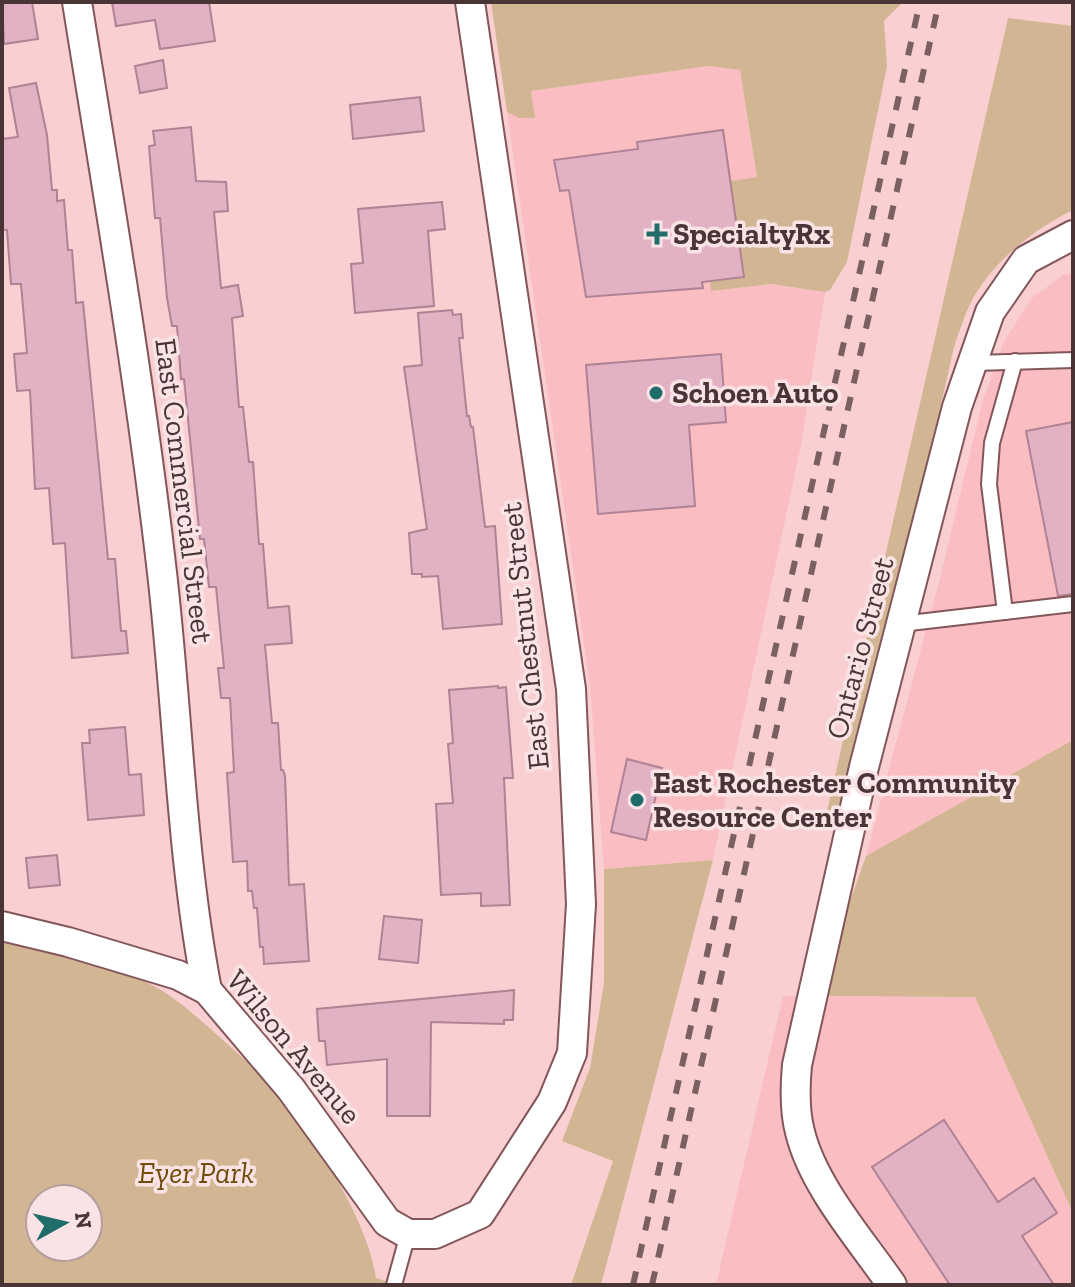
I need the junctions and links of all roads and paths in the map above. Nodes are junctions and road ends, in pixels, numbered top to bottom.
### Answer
1 (77, 2) edge
2 (470, 2) edge
3 (1073, 235) edge
4 (1073, 360) edge
5 (1015, 361) junction
6 (973, 363) junction
7 (1073, 604) edge
8 (1005, 612) junction
9 (901, 624) junction
10 (2, 926) edge
11 (207, 990) junction
12 (408, 1234) junction
13 (394, 1285) edge
14 (892, 1285) edge

1 - 11 street, East Commercial Street
2 - 12 street, East Chestnut Street
3 - 6 street, Ontario Street
4 - 5 lane
5 - 6 lane
5 - 8 lane
6 - 9 street, Ontario Street
7 - 8 lane
8 - 9 lane
9 - 14 street, Ontario Street
10 - 11 street, Wilson Avenue
11 - 12 street, Wilson Avenue
12 - 13 lane

